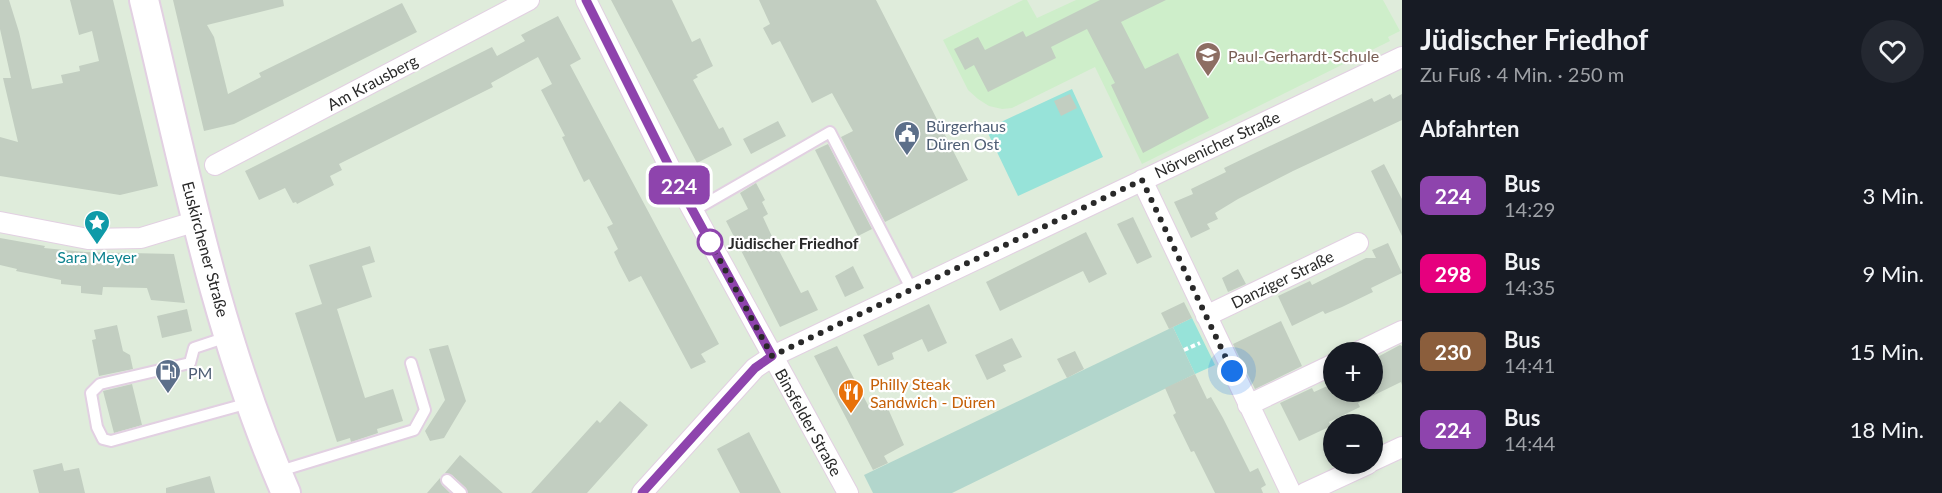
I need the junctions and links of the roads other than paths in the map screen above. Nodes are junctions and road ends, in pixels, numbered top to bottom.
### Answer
1 (144, 0) edge
2 (529, 0) edge
3 (586, 0) edge
4 (1402, 57) edge
5 (215, 165) dead end
6 (1142, 180) junction
7 (693, 211) junction
8 (197, 221) junction
9 (0, 222) edge
10 (1358, 243) dead end
11 (912, 290) junction
12 (1206, 316) junction
13 (1402, 331) edge
14 (229, 337) junction
15 (1379, 342) edge
16 (772, 356) junction
17 (411, 363) dead end
18 (1323, 369) edge
19 (250, 403) junction
20 (1248, 405) junction
21 (1402, 447) edge
22 (1383, 456) edge
23 (1346, 474) edge
24 (447, 480) dead end
25 (281, 483) edge
26 (461, 493) edge
27 (642, 493) edge
28 (848, 493) edge
29 (1291, 493) edge
30 (1305, 493) edge

1 - 8 street, Euskirchener Straße
2 - 5 street, Am Krausberg
3 - 7 street, Binsfelder Straße
4 - 6 street, Nörvenicher Straße
6 - 11 street, Nörvenicher Straße
6 - 12 street
7 - 11 lane
7 - 16 street, Binsfelder Straße
8 - 9 street
8 - 14 street, Euskirchener Straße
10 - 12 street, Danziger Straße
11 - 16 street, Nörvenicher Straße
12 - 20 street
13 - 15 street
14 - 19 street, Euskirchener Straße
14 - 19 lane
16 - 27 street, Nörvenicher Straße
16 - 28 street, Binsfelder Straße
17 - 25 lane
18 - 20 street
19 - 25 street, Euskirchener Straße
20 - 29 street
21 - 22 street
23 - 30 street
24 - 26 lane

